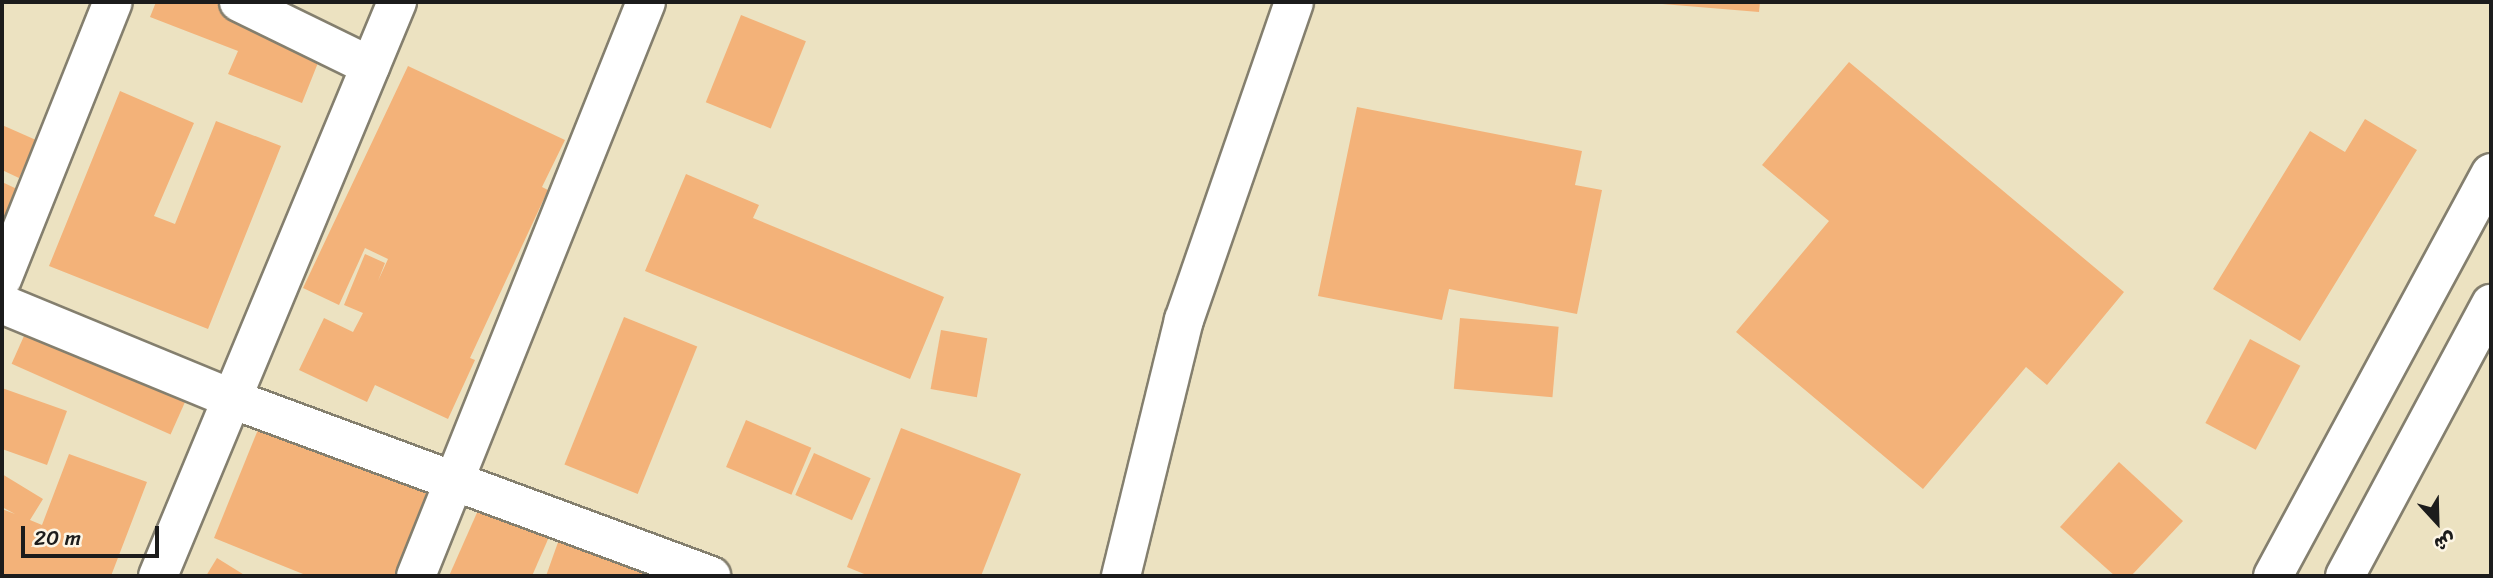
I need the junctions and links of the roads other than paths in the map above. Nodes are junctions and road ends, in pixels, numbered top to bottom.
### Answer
1 (113, 2) edge
2 (239, 2) edge
3 (397, 2) edge
4 (646, 2) edge
5 (1294, 2) edge
6 (370, 66) junction
7 (2491, 173) edge
8 (2, 279) edge
9 (2, 304) edge
10 (2491, 304) edge
11 (232, 399) junction
12 (455, 482) junction
13 (158, 576) edge
14 (416, 576) edge
15 (711, 576) edge
16 (1121, 576) edge
17 (2273, 576) edge
18 (2345, 576) edge

1 - 8 street
2 - 6 street
3 - 6 street
4 - 12 street
5 - 16 street
6 - 11 street
7 - 17 street
9 - 11 street
10 - 18 street
11 - 12 street
11 - 13 street
12 - 14 street
12 - 15 street

